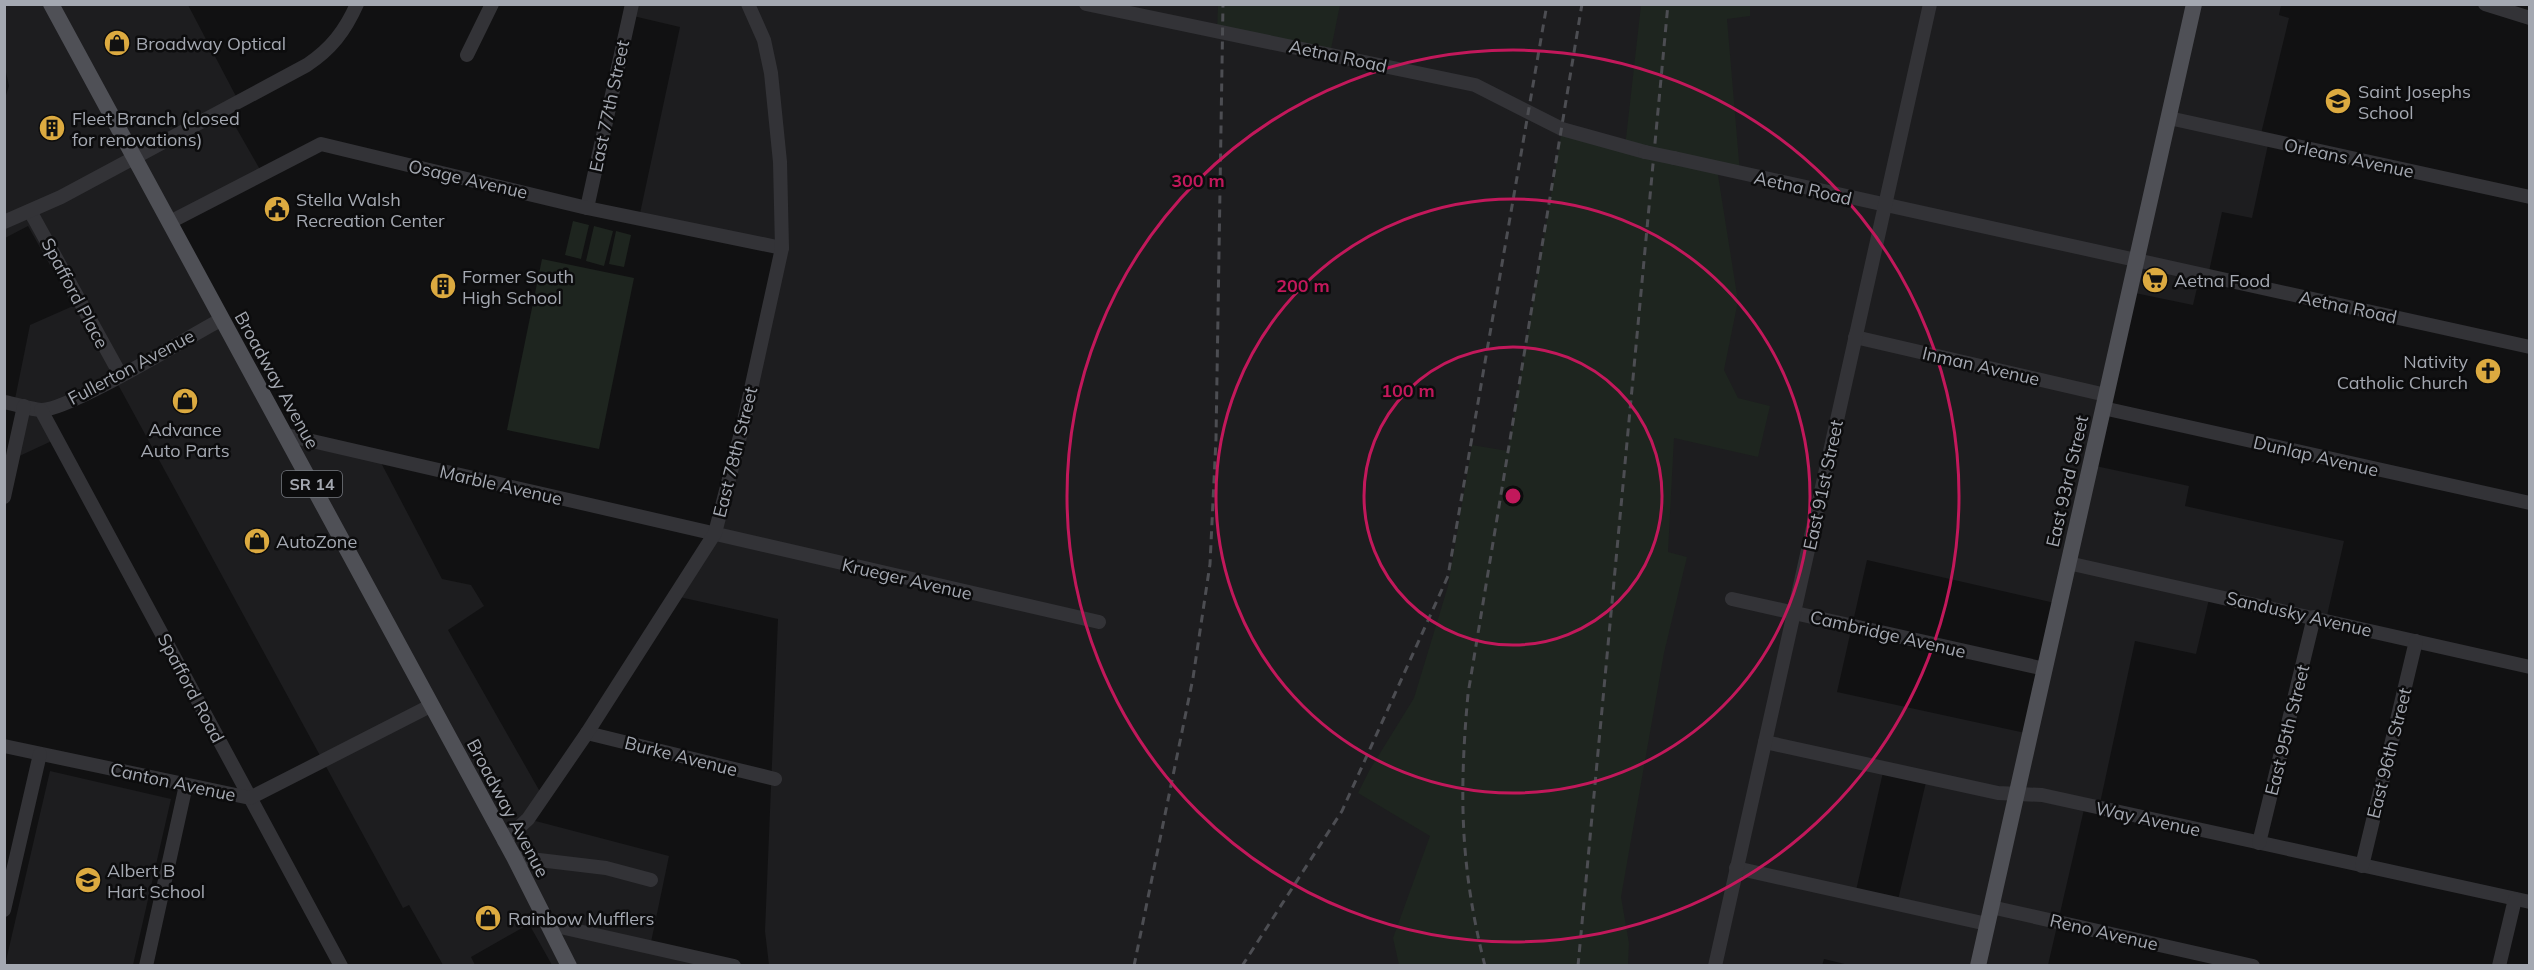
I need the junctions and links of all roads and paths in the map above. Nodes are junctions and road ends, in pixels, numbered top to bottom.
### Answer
1 (51, 4) edge
2 (357, 4) edge
3 (492, 4) edge
4 (632, 4) edge
5 (748, 4) edge
6 (1086, 4) edge
7 (1930, 4) edge
8 (2194, 4) edge
9 (2485, 4) edge
10 (1108, 7) edge
11 (2529, 18) edge
12 (468, 55) dead end
13 (2169, 118) junction
14 (135, 158) junction
15 (2529, 198) edge
16 (1885, 206) junction
17 (587, 208) junction
18 (30, 211) junction
19 (4, 222) edge
20 (170, 222) junction
21 (782, 248) junction
22 (2137, 261) junction
23 (222, 320) junction
24 (1855, 337) junction
25 (2529, 347) edge
26 (120, 374) junction
27 (4, 402) edge
28 (2105, 402) junction
29 (24, 406) junction
30 (41, 410) junction
31 (286, 435) junction
32 (4, 497) edge
33 (2529, 503) edge
34 (715, 533) junction
35 (2068, 563) junction
36 (1732, 599) dead end
37 (1795, 612) junction
38 (2314, 617) junction
39 (1099, 622) dead end
40 (2416, 641) junction
41 (2529, 667) edge
42 (2044, 669) junction
43 (430, 706) junction
44 (587, 733) junction
45 (1765, 742) junction
46 (4, 746) edge
47 (40, 754) junction
48 (775, 779) dead end
49 (186, 785) junction
50 (2016, 794) junction
51 (250, 798) junction
52 (504, 841) junction
53 (2259, 843) junction
54 (514, 857) junction
55 (2362, 866) junction
56 (1736, 868) junction
57 (651, 880) dead end
58 (2515, 899) junction
59 (2529, 903) edge
60 (1991, 907) junction
61 (4, 910) edge
62 (547, 924) junction
63 (1987, 924) junction
64 (146, 966) edge
65 (341, 966) edge
66 (569, 966) edge
67 (734, 966) edge
68 (1715, 966) edge
69 (1978, 966) edge
70 (2253, 966) edge
71 (2499, 966) edge

1 - 14 main road, Broadway Avenue / SR 14
2 - 14 street
3 - 12 street
4 - 17 street, East 77th Street
5 - 21 street, East 78th Street
6 - 10 street, Aetna Road
7 - 16 street, East 91st Street
8 - 13 main road, East 93rd Street
9 - 11 street
10 - 16 street, Aetna Road, bridge
13 - 15 street, Orleans Avenue
13 - 22 main road, East 93rd Street
14 - 18 street
14 - 20 main road, Broadway Avenue / SR 14
16 - 22 street, Aetna Road
16 - 24 street, East 91st Street
17 - 20 street, Osage Avenue
17 - 21 street, Osage Avenue
18 - 19 street
18 - 26 street, Spafford Place
20 - 23 main road, Broadway Avenue / SR 14
21 - 34 street, East 78th Street
22 - 25 street, Aetna Road
22 - 28 main road, East 93rd Street
23 - 26 street, Fullerton Avenue
23 - 31 main road, Broadway Avenue / SR 14
24 - 28 street, Inman Avenue
24 - 37 street, East 91st Street
26 - 30 street, Fullerton Avenue
27 - 29 street
28 - 33 street, Dunlap Avenue
28 - 35 main road, East 93rd Street
29 - 30 street
29 - 32 street
30 - 51 street, Spafford Road
31 - 34 street, Marble Avenue
31 - 43 main road, Broadway Avenue / SR 14
34 - 39 street, Krueger Avenue
34 - 44 street, East 78th Street
35 - 38 street, Sandusky Avenue
35 - 42 main road, East 93rd Street
36 - 37 street, Cambridge Avenue
37 - 42 street, Cambridge Avenue
37 - 45 street, East 91st Street
38 - 40 street, Sandusky Avenue
38 - 53 street, East 95th Street
40 - 41 street, Sandusky Avenue
40 - 55 street, East 96th Street
42 - 50 main road, East 93rd Street
43 - 51 street, Canton Avenue
43 - 52 main road, Broadway Avenue / SR 14
44 - 48 street, Burke Avenue
44 - 52 street, East 78th Street
45 - 50 street, Way Avenue
45 - 56 street, East 91st Street
46 - 47 street, Canton Avenue
47 - 49 street, Canton Avenue
47 - 61 street
49 - 51 street, Canton Avenue
49 - 64 street
50 - 53 street, Way Avenue
50 - 60 main road, East 93rd Street
51 - 65 street, Spafford Road
52 - 54 main road, Broadway Avenue / SR 14
53 - 55 street, Way Avenue
54 - 57 street
54 - 62 main road, Broadway Avenue / SR 14
55 - 58 street, Way Avenue
56 - 63 street
56 - 68 street, East 91st Street
58 - 59 street, Way Avenue
58 - 71 street
60 - 63 main road, East 93rd Street
60 - 70 street, Reno Avenue
62 - 66 main road, Broadway Avenue / SR 14
62 - 67 street
63 - 69 main road, East 93rd Street

